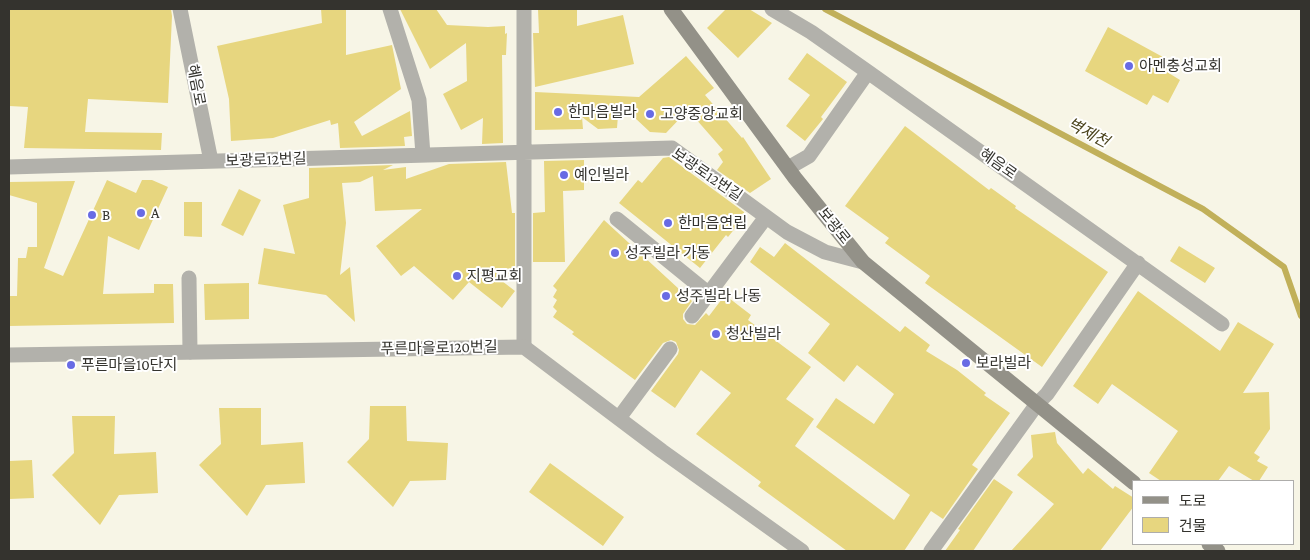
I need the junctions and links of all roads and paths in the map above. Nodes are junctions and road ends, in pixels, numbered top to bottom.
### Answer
1 (180, 9) edge
2 (390, 9) edge
3 (524, 9) edge
4 (671, 9) edge
5 (772, 9) edge
6 (868, 72) junction
7 (523, 152) junction
8 (423, 155) junction
9 (211, 161) junction
10 (9, 167) edge
11 (788, 168) junction
12 (766, 217) junction
13 (617, 219) dead end
14 (863, 262) junction
15 (1138, 264) junction
16 (189, 278) dead end
17 (708, 294) junction
18 (692, 316) dead end
19 (1222, 324) dead end
20 (524, 347) junction
21 (670, 349) dead end
22 (190, 352) junction
23 (9, 355) edge
24 (1037, 404) junction
25 (619, 418) junction
26 (1132, 481) edge
27 (802, 551) edge
28 (931, 551) edge

1 - 9 street, 혜음로
2 - 8 street
3 - 7 street
4 - 11 main road, 보광로
5 - 6 street, 혜음로
6 - 11 street
6 - 15 street, 혜음로
7 - 8 street, 보광로12번길
7 - 12 street, 보광로12번길
7 - 20 street
8 - 9 street, 보광로12번길
9 - 10 street, 보광로12번길
11 - 14 main road, 보광로
12 - 14 street, 보광로12번길
12 - 17 street
13 - 17 street
14 - 24 main road, 보광로
15 - 19 street, 혜음로
15 - 24 street
16 - 22 street
17 - 18 street
20 - 22 street, 푸른마을로120번길
20 - 25 street
21 - 25 street
22 - 23 street, 푸른마을로120번길
24 - 26 main road, 보광로
24 - 28 street
25 - 27 street

